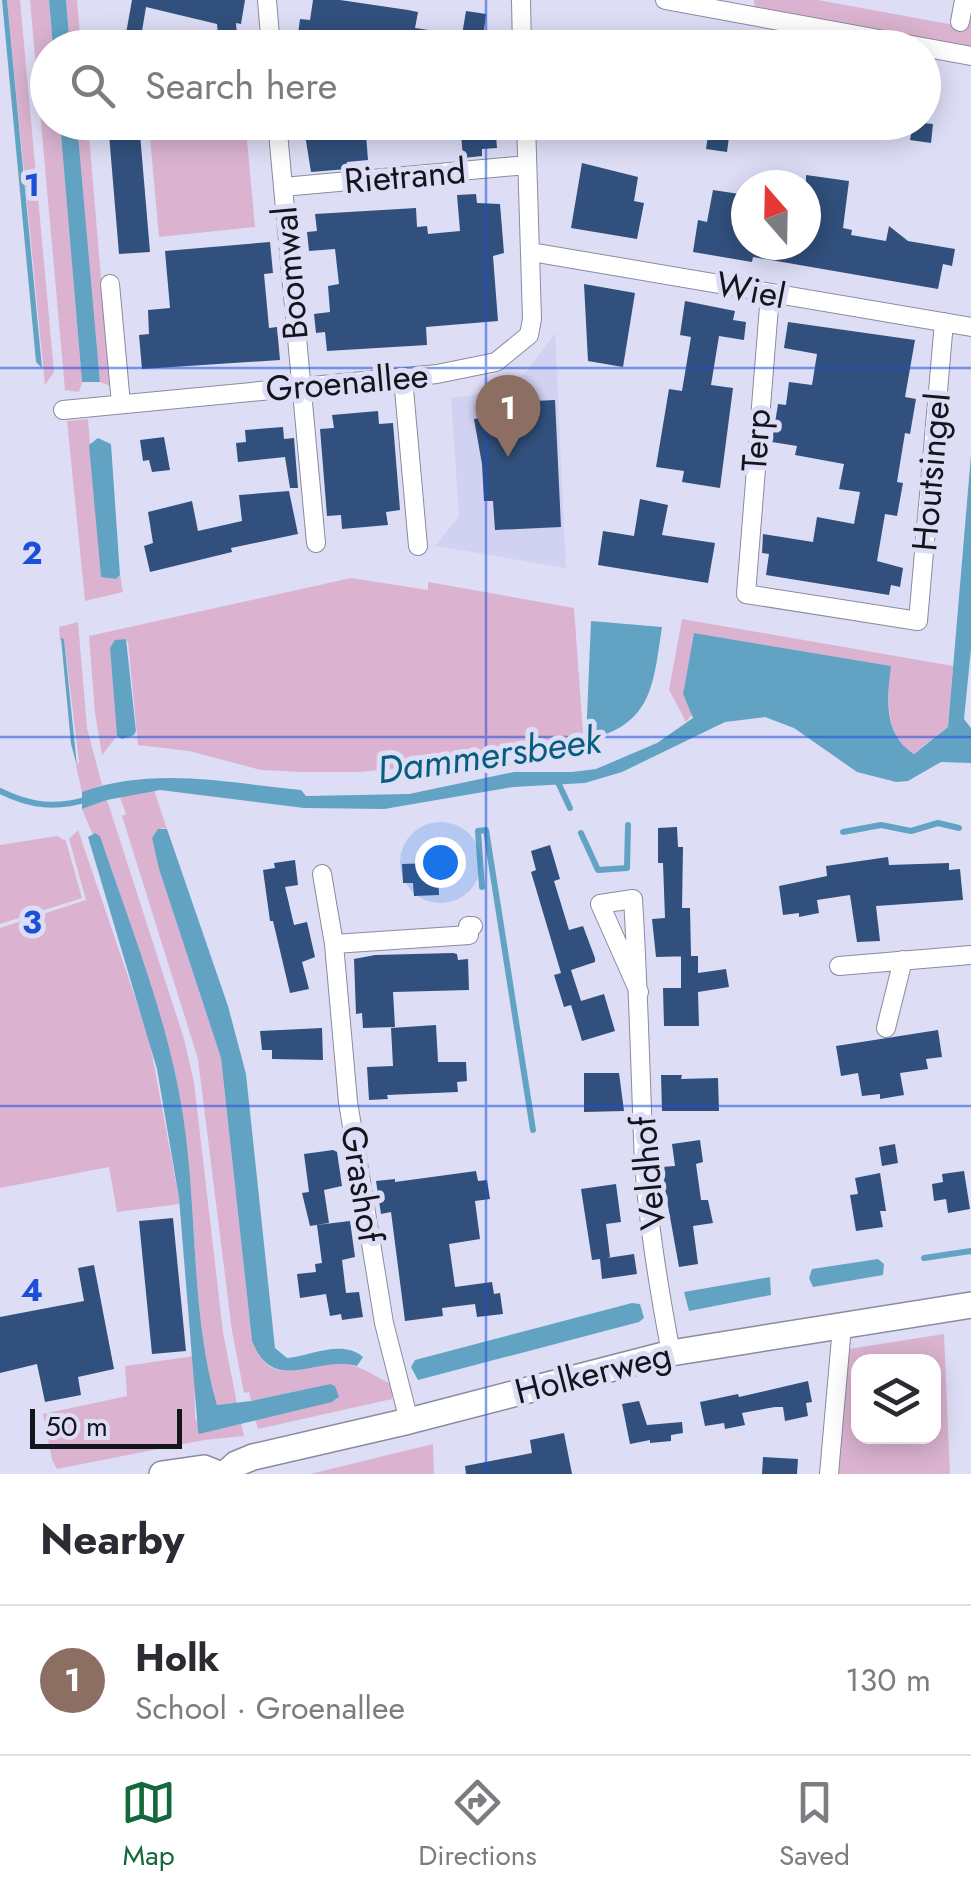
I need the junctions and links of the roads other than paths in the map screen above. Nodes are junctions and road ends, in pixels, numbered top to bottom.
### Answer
1 (267, 0) edge
2 (521, 0) edge
3 (666, 0) edge
4 (964, 0) edge
5 (960, 22) dead end
6 (270, 30) edge
7 (522, 30) edge
8 (829, 30) edge
9 (941, 50) edge
10 (971, 56) edge
11 (279, 140) edge
12 (527, 140) edge
13 (528, 165) junction
14 (283, 188) junction
15 (531, 252) junction
16 (110, 284) dead end
17 (770, 294) junction
18 (944, 322) junction
19 (971, 326) edge
20 (404, 378) junction
21 (300, 386) junction
22 (122, 404) junction
23 (62, 410) dead end
24 (316, 542) dead end
25 (418, 546) dead end
26 (918, 621) joint
27 (322, 874) dead end
28 (473, 926) dead end
29 (334, 944) junction
30 (971, 956) edge
31 (903, 960) junction
32 (839, 966) dead end
33 (639, 992) junction
34 (886, 1028) dead end
35 (971, 1305) edge
36 (838, 1324) junction
37 (670, 1353) junction
38 (409, 1421) junction
39 (162, 1474) edge
40 (222, 1474) edge
41 (829, 1474) edge

1 - 6 street
2 - 7 street
3 - 8 street
4 - 5 street
9 - 10 street
11 - 14 street, Boomwal
12 - 13 street, Groenallee
13 - 14 street, Rietrand
13 - 15 street, Groenallee
14 - 21 street, Boomwal
15 - 17 street, Wiel
15 - 20 street, Groenallee
16 - 22 street
17 - 18 street, Wiel
17 - 26 street, Terp
18 - 19 street, Wiel
18 - 26 street, Houtsingel
20 - 21 street, Groenallee
20 - 25 street
21 - 22 street, Groenallee
21 - 24 street, Boomwal
22 - 23 street, Groenallee
27 - 29 street, Grashof
28 - 29 street
29 - 38 street, Grashof
30 - 31 street
31 - 32 street
31 - 34 street
33 - 33 street, Veldhof
33 - 37 street, Veldhof
35 - 36 street, Holkerweg
36 - 37 street, Holkerweg
36 - 41 street
37 - 38 street, Holkerweg
38 - 40 street, Holkerweg
39 - 40 street

